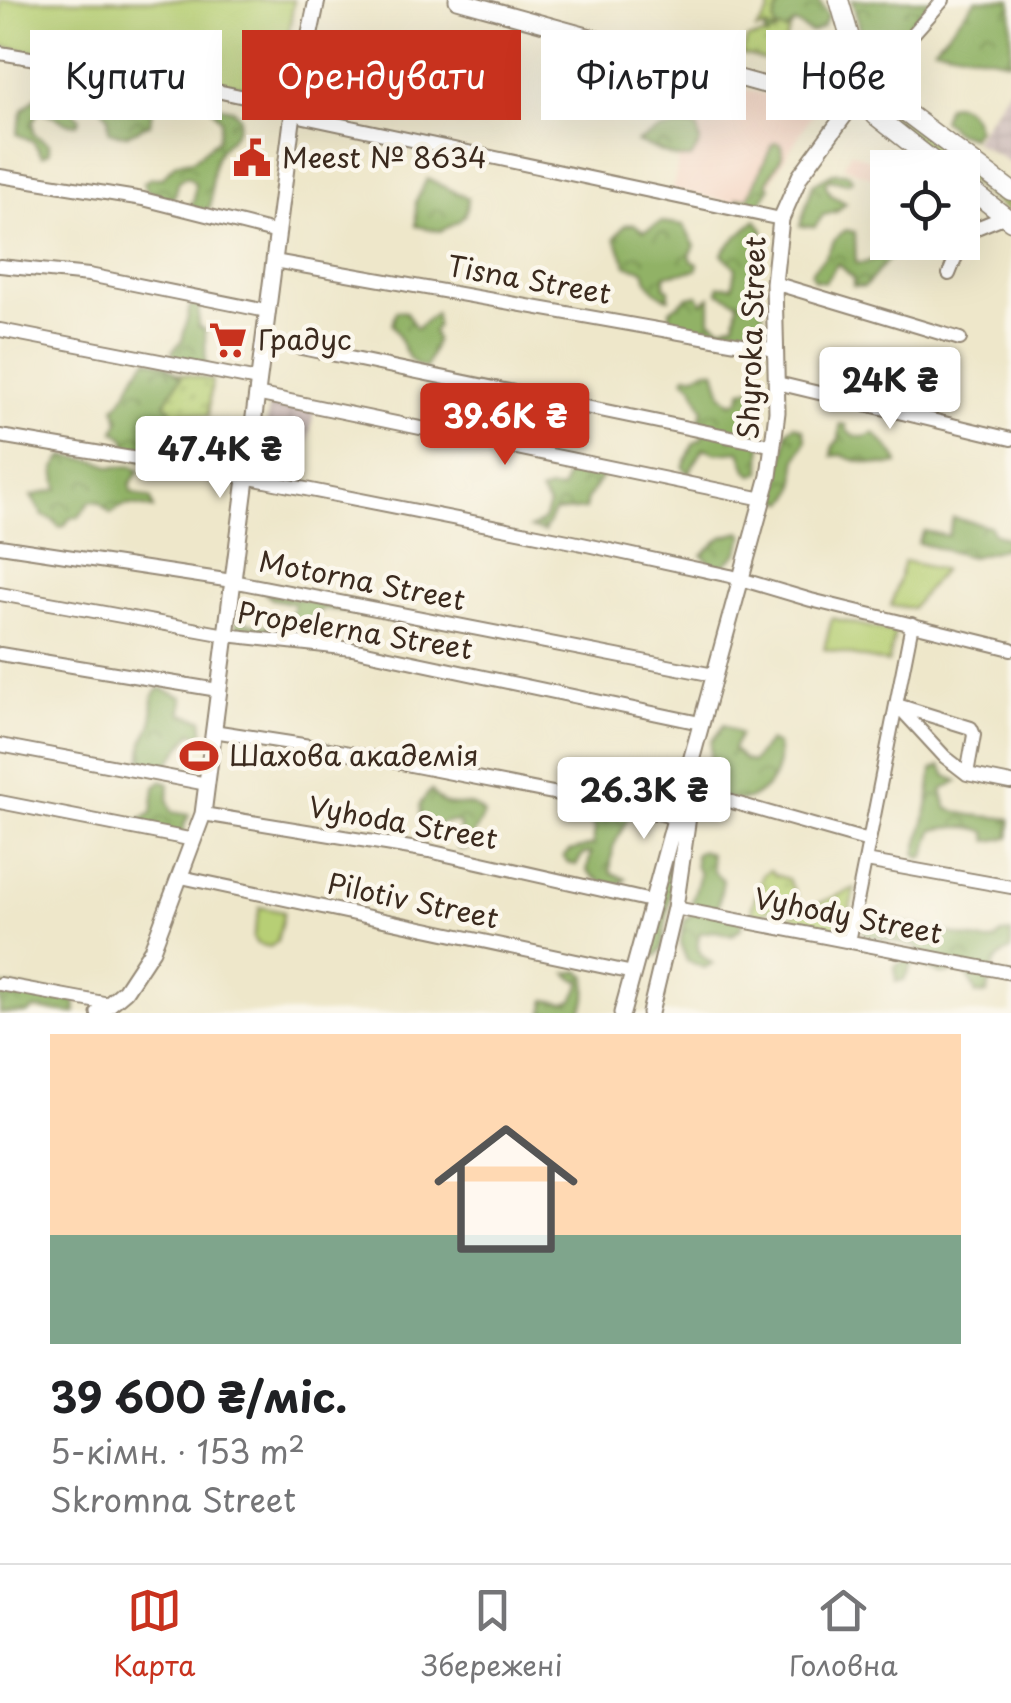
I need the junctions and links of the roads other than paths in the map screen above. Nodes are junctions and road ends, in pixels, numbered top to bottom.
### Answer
1 (317, 0) edge
2 (457, 0) edge
3 (839, 0) edge
4 (944, 0) edge
5 (311, 30) edge
6 (848, 30) edge
7 (917, 30) edge
8 (0, 53) edge
9 (766, 85) edge
10 (242, 97) edge
11 (292, 120) edge
12 (324, 120) edge
13 (841, 120) edge
14 (881, 120) edge
15 (916, 120) edge
16 (919, 150) edge
17 (0, 176) edge
18 (1011, 191) edge
19 (980, 197) edge
20 (1008, 218) edge
21 (781, 219) junction
22 (980, 228) edge
23 (278, 233) junction
24 (955, 260) edge
25 (274, 261) junction
26 (0, 266) edge
27 (949, 274) dead end
28 (774, 283) junction
29 (267, 311) junction
30 (0, 330) edge
31 (960, 339) dead end
32 (263, 340) junction
33 (776, 350) junction
34 (777, 383) junction
35 (257, 387) junction
36 (0, 436) edge
37 (1011, 440) edge
38 (774, 446) junction
39 (246, 477) junction
40 (764, 499) junction
41 (0, 546) edge
42 (742, 580) junction
43 (232, 582) junction
44 (0, 594) edge
45 (912, 624) junction
46 (226, 634) junction
47 (1011, 648) edge
48 (0, 654) edge
49 (714, 674) junction
50 (218, 690) junction
51 (898, 705) junction
52 (700, 724) junction
53 (213, 731) junction
54 (0, 745) edge
55 (967, 774) junction
56 (1011, 783) edge
57 (207, 784) junction
58 (693, 791) junction
59 (0, 802) edge
60 (203, 814) junction
61 (682, 821) junction
62 (194, 840) junction
63 (869, 841) junction
64 (866, 862) junction
65 (182, 877) junction
66 (1011, 887) edge
67 (651, 900) junction
68 (675, 908) junction
69 (849, 942) junction
70 (633, 973) junction
71 (1011, 973) edge
72 (0, 984) edge
73 (104, 1008) edge
74 (126, 1013) edge
75 (622, 1013) edge
76 (650, 1013) edge

1 - 5 street
2 - 9 street
3 - 6 main road
4 - 7 street, Shyroka Street
8 - 10 street
11 - 23 street
12 - 21 street
13 - 21 street, Shyroka Street
14 - 16 main road
15 - 18 main road
17 - 23 street
19 - 20 main road
20 - 22 street
21 - 28 street, Shyroka Street
23 - 25 street
24 - 27 street
25 - 29 street
25 - 33 street, Tisna Street
26 - 29 street
28 - 31 street
28 - 33 street, Shyroka Street
29 - 32 street
30 - 35 street
32 - 35 street
32 - 38 street
33 - 34 street, Shyroka Street
34 - 37 street
34 - 38 street, Shyroka Street
35 - 39 street
35 - 40 street
36 - 39 street
38 - 40 street, Shyroka Street
39 - 42 street
39 - 43 street
40 - 42 street, Shyroka Street
41 - 43 street, Motorna Street
42 - 45 street
42 - 49 street, Shyroka Street
43 - 46 street
43 - 49 street, Motorna Street
44 - 46 street, Propelerna Street
45 - 47 street
45 - 51 street
46 - 50 street
46 - 52 street, Propelerna Street
48 - 50 street
49 - 52 street, Shyroka Street
50 - 53 street
51 - 55 street
51 - 55 street
51 - 63 street
52 - 58 street, Shyroka Street
52 - 61 street, Shyroka Street
53 - 57 street
53 - 61 street
54 - 57 street
55 - 56 street
57 - 60 street
58 - 61 street, Shyroka Street
58 - 63 street
59 - 62 street
60 - 62 street
60 - 67 street, Vyhoda Street
61 - 67 street, Shyroka Street
61 - 68 street, Shyroka Street
62 - 65 street
63 - 64 street
64 - 66 street
64 - 69 street
65 - 70 street, Pilotiv Street
65 - 73 street
67 - 70 street, Shyroka Street
68 - 69 street, Vyhody Street
68 - 76 street, Shyroka Street
69 - 71 street, Vyhody Street
70 - 75 street, Shyroka Street
72 - 73 street
73 - 74 street

